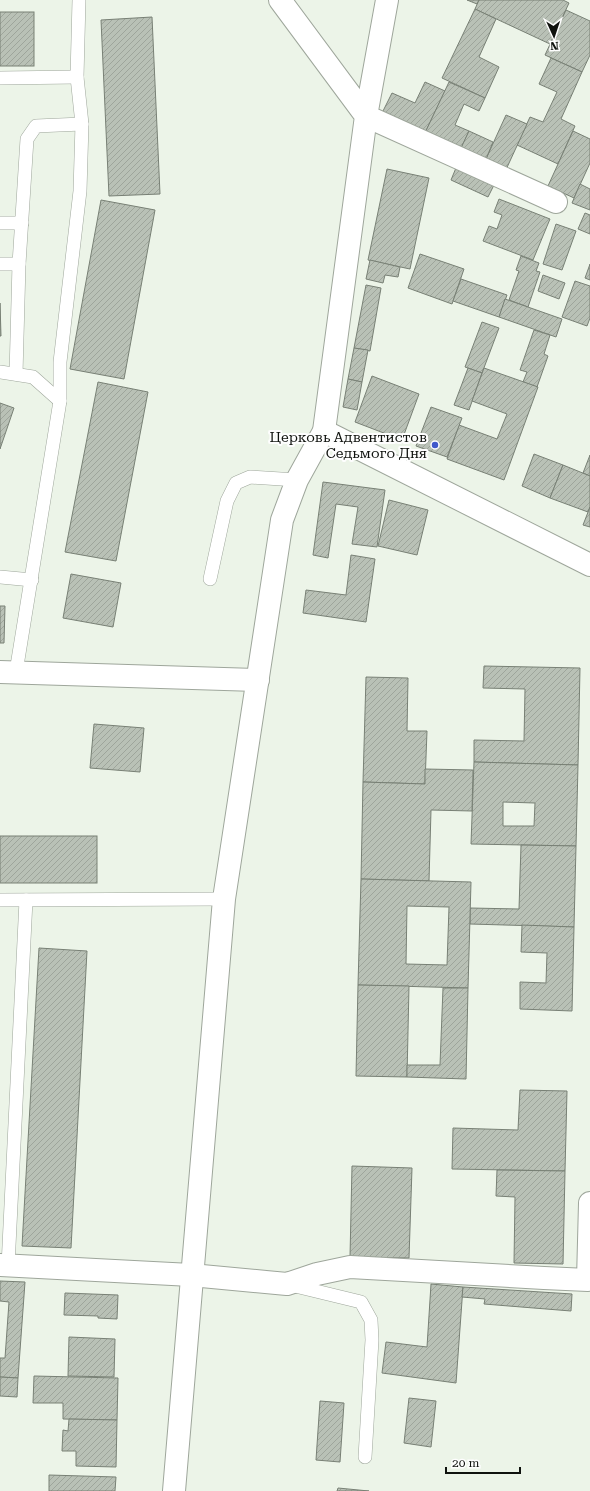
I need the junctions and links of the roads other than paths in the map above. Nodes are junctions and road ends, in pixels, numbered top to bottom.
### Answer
1 (79, 0) edge
2 (280, 0) edge
3 (386, 0) edge
4 (78, 76) junction
5 (0, 78) edge
6 (366, 116) junction
7 (82, 124) junction
8 (556, 202) dead end
9 (0, 223) edge
10 (22, 223) junction
11 (0, 264) edge
12 (19, 264) junction
13 (0, 372) edge
14 (16, 374) junction
15 (60, 401) junction
16 (324, 430) junction
17 (297, 480) junction
18 (590, 565) edge
19 (0, 577) edge
20 (210, 579) dead end
21 (32, 580) junction
22 (8, 672) edge
23 (258, 680) junction
24 (224, 899) junction
25 (0, 900) edge
26 (26, 900) junction
27 (590, 1203) edge
28 (4, 1265) edge
29 (191, 1275) junction
30 (589, 1280) edge
31 (287, 1284) junction
32 (365, 1457) dead end
33 (174, 1491) edge

1 - 4 lane
2 - 6 street
3 - 6 street
4 - 5 lane
4 - 7 lane
6 - 8 street
6 - 16 street
7 - 10 lane
7 - 15 lane
9 - 10 lane
10 - 12 lane
11 - 12 lane
12 - 14 lane
13 - 14 lane
14 - 15 lane
15 - 21 lane
16 - 17 street
16 - 18 street
17 - 20 lane
17 - 23 street
19 - 21 lane
21 - 22 lane
22 - 23 street
23 - 24 street
24 - 26 lane
24 - 29 street
25 - 26 lane
26 - 28 lane
27 - 30 street
28 - 29 street
29 - 31 street
29 - 33 street
30 - 31 street
31 - 32 lane

